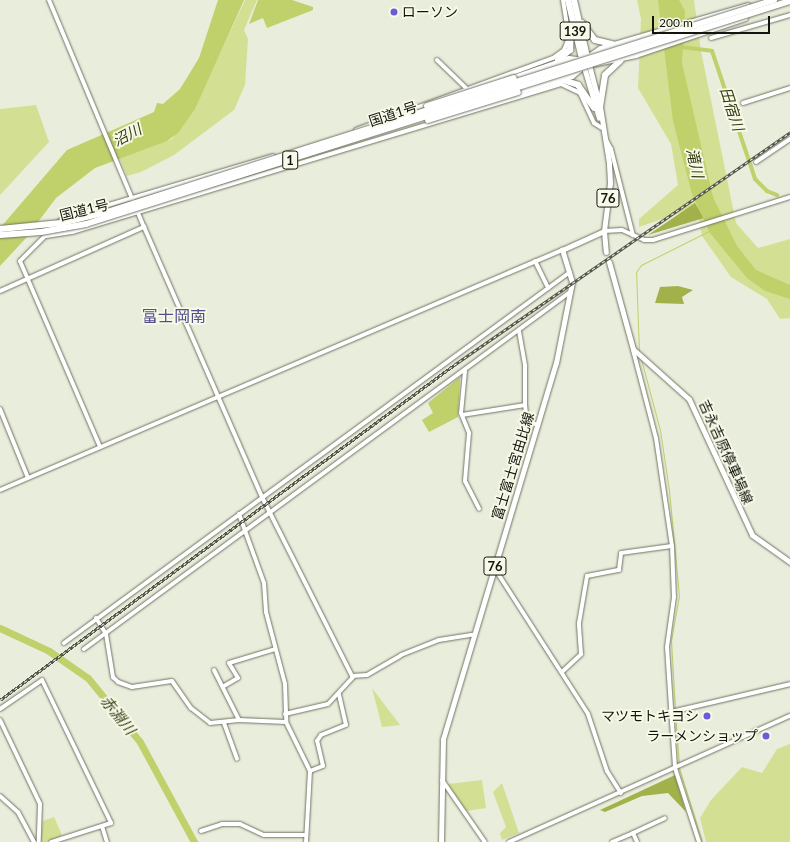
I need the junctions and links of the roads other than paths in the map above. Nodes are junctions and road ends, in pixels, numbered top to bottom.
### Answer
1 (50, 0) edge
2 (563, 0) edge
3 (568, 0) edge
4 (574, 0) edge
5 (770, 0) edge
6 (774, 0) edge
7 (790, 1) edge
8 (574, 10) junction
9 (790, 15) edge
10 (711, 38) dead end
11 (618, 43) junction
12 (623, 59) junction
13 (437, 60) dead end
14 (586, 62) junction
15 (551, 64) junction
16 (561, 80) junction
17 (790, 88) edge
18 (467, 89) junction
19 (744, 103) dead end
20 (597, 107) junction
21 (602, 128) junction
22 (371, 131) junction
23 (604, 136) junction
24 (790, 139) edge
25 (756, 162) dead end
26 (610, 183) junction
27 (620, 183) junction
28 (790, 197) edge
29 (133, 199) junction
30 (137, 211) junction
31 (144, 227) junction
32 (0, 229) edge
33 (604, 232) junction
34 (0, 235) edge
35 (633, 235) junction
36 (46, 236) junction
37 (562, 250) junction
38 (606, 252) dead end
39 (535, 261) junction
40 (609, 262) dead end
41 (571, 272) junction
42 (28, 278) junction
43 (548, 288) junction
44 (0, 291) edge
45 (570, 292) junction
46 (519, 330) junction
47 (633, 349) junction
48 (465, 371) junction
49 (219, 397) junction
50 (525, 405) junction
51 (0, 409) edge
52 (462, 415) junction
53 (538, 424) junction
54 (100, 447) junction
55 (28, 478) junction
56 (0, 490) edge
57 (262, 497) junction
58 (479, 509) dead end
59 (271, 512) junction
60 (239, 514) junction
61 (247, 530) junction
62 (672, 546) junction
63 (790, 562) edge
64 (495, 569) junction
65 (96, 618) junction
66 (106, 634) junction
67 (475, 634) junction
68 (64, 643) dead end
69 (84, 649) dead end
70 (275, 649) junction
71 (214, 670) dead end
72 (563, 671) junction
73 (353, 677) junction
74 (790, 684) edge
75 (224, 686) junction
76 (339, 694) junction
77 (0, 709) edge
78 (672, 712) junction
79 (285, 714) junction
80 (790, 716) edge
81 (0, 720) edge
82 (239, 720) junction
83 (286, 722) junction
84 (224, 723) junction
85 (237, 758) dead end
86 (675, 768) junction
87 (310, 771) junction
88 (441, 778) junction
89 (622, 793) junction
90 (0, 796) edge
91 (665, 818) dead end
92 (102, 826) junction
93 (202, 830) dead end
94 (633, 832) junction
95 (306, 835) junction
96 (34, 842) edge
97 (39, 842) edge
98 (51, 842) edge
99 (107, 842) edge
100 (306, 842) edge
101 (441, 842) edge
102 (485, 842) edge
103 (509, 842) edge
104 (612, 842) edge
105 (637, 842) edge
106 (699, 842) edge

1 - 29 street
2 - 18 street
3 - 8 highway, 139
4 - 8 highway, 139
5 - 11 highway, 1, bridge
6 - 22 highway, 国道1号 / 1, bridge
7 - 12 highway, 1, bridge
7 - 22 highway, 国道1号 / 1, bridge
8 - 11 highway, 1
8 - 14 highway, 139
8 - 15 highway, 1
9 - 10 street
11 - 14 highway, 1
12 - 14 highway, 1
12 - 20 highway, 1
13 - 18 street
14 - 15 highway, 1
14 - 16 highway, 1
14 - 20 main road, 76
15 - 22 highway, 1, bridge
16 - 20 highway
16 - 22 highway, 1, bridge
17 - 19 street
18 - 29 street
20 - 21 main road, 76
21 - 23 main road, 76
21 - 30 street
22 - 32 highway, 国道1号 / 1, bridge
22 - 34 highway, 国道1号 / 1, bridge
23 - 26 main road, 76
23 - 27 street
24 - 25 street
26 - 27 street
26 - 33 main road, 76
27 - 35 street
28 - 35 street
29 - 30 street
29 - 36 street
30 - 31 street
30 - 36 street
31 - 42 street
31 - 49 street
33 - 35 street
33 - 37 main road
33 - 38 main road
36 - 42 street
37 - 39 street
37 - 41 main road, 富士富士宮由比線 / 76
39 - 43 street
39 - 49 street
40 - 47 main road
41 - 43 street
41 - 45 main road, 富士富士宮由比線 / 76
42 - 44 street
42 - 54 street
43 - 57 street
45 - 46 street
45 - 53 main road, 富士富士宮由比線 / 76
46 - 48 street
46 - 50 street
47 - 62 street
47 - 63 main road, 吉永吉原停車場線
48 - 52 street
48 - 59 street
49 - 54 street
49 - 57 street
50 - 52 street
50 - 53 street
51 - 55 street
52 - 58 street
53 - 64 main road, 富士富士宮由比線 / 76
54 - 55 street
55 - 56 street
57 - 59 street
57 - 60 street
59 - 61 street
59 - 73 street
60 - 61 street
60 - 65 street
61 - 66 street
61 - 70 street
62 - 72 street
62 - 78 street
64 - 67 main road, 富士富士宮由比線 / 76
64 - 72 street
65 - 66 street
65 - 68 street
66 - 69 street
66 - 84 street
67 - 73 street
67 - 88 main road, 富士富士宮由比線 / 76
70 - 75 street
70 - 79 street
71 - 75 street
72 - 89 street
73 - 76 street
74 - 78 street
75 - 82 street
76 - 79 street
76 - 87 street
77 - 92 street
78 - 86 street
79 - 83 street
80 - 86 street
81 - 97 street
82 - 83 street
82 - 84 street
83 - 87 street
84 - 85 street
86 - 89 street
86 - 106 street
87 - 95 street
88 - 101 main road, 富士富士宮由比線 / 76
88 - 102 street
89 - 103 street
90 - 96 street
91 - 94 street
92 - 98 street
92 - 99 street
93 - 95 street
94 - 104 street
94 - 105 street
95 - 100 street

